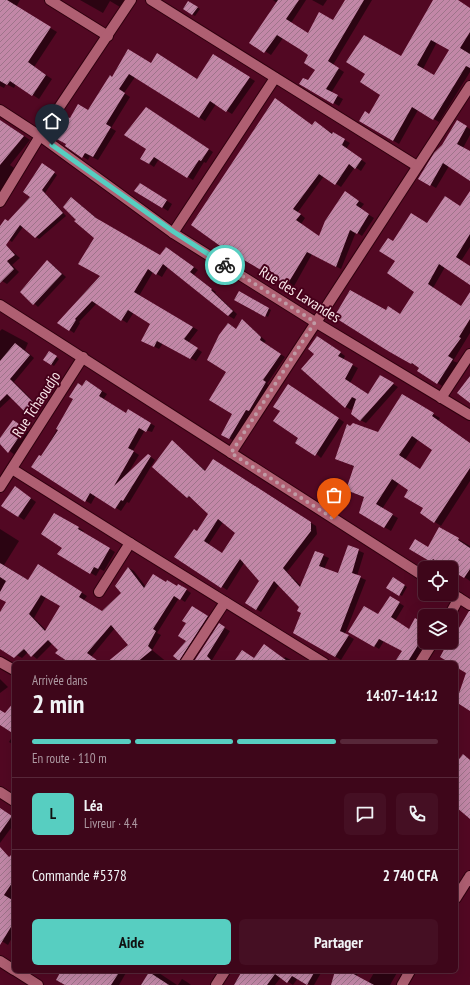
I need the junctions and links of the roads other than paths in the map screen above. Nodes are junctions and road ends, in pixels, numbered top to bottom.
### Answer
1 (50, 0) edge
2 (131, 0) edge
3 (151, 0) edge
4 (108, 36) junction
5 (275, 78) junction
6 (470, 86) edge
7 (0, 110) edge
8 (40, 136) junction
9 (417, 166) junction
10 (0, 202) edge
11 (174, 232) junction
12 (0, 305) edge
13 (315, 322) junction
14 (470, 354) edge
15 (83, 358) junction
16 (441, 398) junction
17 (470, 415) edge
18 (231, 453) junction
19 (12, 469) junction
20 (0, 488) edge
21 (130, 543) junction
22 (418, 573) edge
23 (100, 592) dead end
24 (458, 598) edge
25 (225, 602) junction
26 (470, 605) edge
27 (429, 649) edge
28 (186, 661) edge
29 (321, 661) edge
30 (421, 661) edge
31 (0, 662) edge
32 (12, 669) edge
33 (0, 792) edge
34 (12, 800) edge
35 (470, 876) edge
36 (458, 895) edge
37 (0, 961) edge
38 (12, 968) edge
39 (20, 973) edge
40 (224, 973) edge
41 (409, 973) edge
42 (38, 985) edge
43 (216, 985) edge
44 (402, 985) edge

1 - 4 street
2 - 4 street
3 - 5 street
4 - 8 street
5 - 9 street
5 - 11 street
6 - 9 street
7 - 8 street, Rue des Lavandes
8 - 10 street
8 - 11 street, Rue des Lavandes
9 - 13 street
11 - 13 street, Rue des Lavandes
12 - 15 street
13 - 16 street, Rue des Lavandes
13 - 18 street
14 - 16 street
15 - 18 street
15 - 19 street, Rue Tchaoudjo
16 - 17 street, Rue des Lavandes
18 - 22 street
19 - 20 street, Rue Tchaoudjo
19 - 21 street
21 - 23 street
21 - 25 street
24 - 26 street
25 - 28 street
25 - 29 street
27 - 30 street
31 - 32 street
33 - 34 street
35 - 36 street
37 - 38 street
39 - 42 street
40 - 43 street
41 - 44 street

